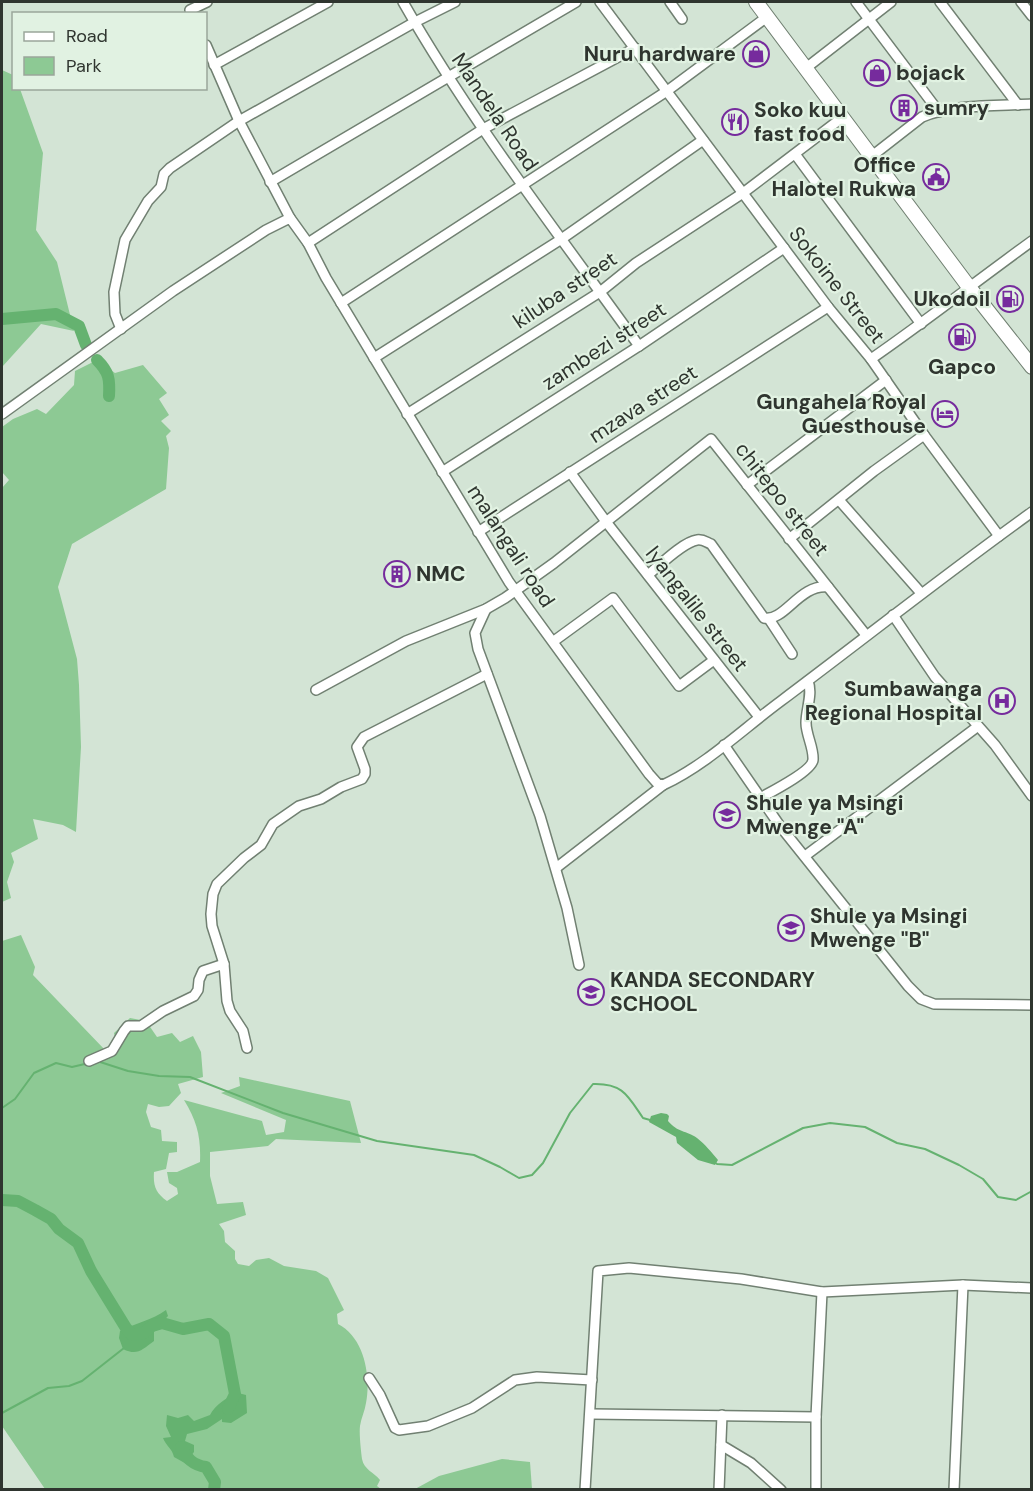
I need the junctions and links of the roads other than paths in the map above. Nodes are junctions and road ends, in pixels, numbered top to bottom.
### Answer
1 (207, 2) edge
2 (328, 2) edge
3 (403, 2) edge
4 (455, 2) edge
5 (576, 2) edge
6 (600, 2) edge
7 (670, 2) edge
8 (756, 2) edge
9 (856, 2) edge
10 (891, 2) edge
11 (940, 2) edge
12 (1021, 2) edge
13 (189, 8) edge
14 (1032, 16) edge
15 (767, 17) junction
16 (870, 18) junction
17 (682, 19) dead end
18 (415, 22) junction
19 (207, 48) edge
20 (635, 48) junction
21 (214, 65) junction
22 (806, 68) junction
23 (448, 76) junction
24 (667, 91) junction
25 (1032, 104) edge
26 (1018, 105) junction
27 (939, 112) junction
28 (843, 117) junction
29 (239, 121) junction
30 (483, 129) junction
31 (703, 140) junction
32 (795, 154) junction
33 (872, 156) junction
34 (270, 182) junction
35 (523, 185) junction
36 (743, 193) junction
37 (290, 218) junction
38 (560, 240) junction
39 (1032, 241) edge
40 (308, 243) junction
41 (784, 248) junction
42 (969, 287) junction
43 (600, 292) junction
44 (341, 303) junction
45 (828, 307) junction
46 (921, 324) junction
47 (121, 330) junction
48 (639, 346) junction
49 (374, 358) junction
50 (871, 359) junction
51 (1032, 367) edge
52 (886, 380) junction
53 (2, 414) edge
54 (407, 414) junction
55 (924, 435) junction
56 (442, 472) junction
57 (570, 472) junction
58 (747, 485) junction
59 (838, 500) junction
60 (1032, 512) edge
61 (607, 523) junction
62 (478, 531) junction
63 (999, 536) junction
64 (789, 539) junction
65 (648, 575) junction
66 (828, 587) junction
67 (516, 591) junction
68 (921, 593) junction
69 (486, 609) junction
70 (893, 615) junction
71 (768, 619) junction
72 (866, 635) junction
73 (554, 641) junction
74 (792, 654) dead end
75 (714, 660) junction
76 (487, 674) junction
77 (807, 681) junction
78 (316, 690) dead end
79 (759, 717) junction
80 (977, 727) junction
81 (724, 745) junction
82 (663, 785) junction
83 (1032, 796) edge
84 (760, 798) junction
85 (805, 856) junction
86 (556, 868) junction
87 (224, 964) junction
88 (579, 965) dead end
89 (1032, 1005) edge
90 (247, 1048) dead end
91 (89, 1061) dead end
92 (963, 1285) junction
93 (1032, 1288) edge
94 (822, 1292) junction
95 (369, 1378) dead end
96 (592, 1380) junction
97 (591, 1414) junction
98 (722, 1415) junction
99 (816, 1417) junction
100 (721, 1444) junction
101 (585, 1490) edge
102 (719, 1490) edge
103 (780, 1490) edge
104 (816, 1490) edge
105 (954, 1490) edge

1 - 13 street
2 - 21 street
3 - 18 street, Mandela Road
4 - 18 street
5 - 23 street
6 - 20 street, Sokoine Street
7 - 17 street
8 - 15 highway
9 - 16 street
10 - 16 street
11 - 26 street
12 - 14 street
15 - 22 highway
15 - 24 street
16 - 22 street
16 - 27 street
18 - 23 street, Mandela Road
18 - 29 street
19 - 21 street, malangali road
20 - 24 street, Sokoine Street
20 - 30 street
21 - 29 street, malangali road
22 - 28 highway
23 - 30 street, Mandela Road
23 - 34 street
24 - 31 street, Sokoine Street
24 - 35 street
25 - 26 street
26 - 27 street
27 - 33 street
28 - 32 street, kiluba street
28 - 33 highway
29 - 34 street, malangali road
29 - 47 street
30 - 35 street, Mandela Road
30 - 40 street
31 - 36 street, Sokoine Street
31 - 38 street
32 - 36 street, kiluba street
32 - 46 street
33 - 42 highway
34 - 37 street, malangali road
35 - 38 street, Mandela Road
35 - 44 street
36 - 41 street, Sokoine Street
36 - 43 street, kiluba street
37 - 40 street, malangali road
37 - 47 street
38 - 43 street
38 - 49 street
39 - 42 street
40 - 44 street, malangali road
41 - 45 street, Sokoine Street
41 - 48 street, zambezi street
42 - 46 street
42 - 51 highway
43 - 48 street
43 - 54 street, kiluba street
44 - 49 street, malangali road
45 - 50 street, Sokoine Street
45 - 57 street, mzava street
46 - 50 street
47 - 53 street
48 - 56 street, zambezi street
49 - 54 street, malangali road
50 - 52 street, Sokoine Street
52 - 55 street, Sokoine Street
52 - 58 street
54 - 56 street, malangali road
55 - 59 street
55 - 63 street, Sokoine Street
56 - 62 street, malangali road
57 - 61 street, lyangalile street
57 - 62 street, mzava street
58 - 61 street, chitepo street
58 - 64 street, chitepo street
59 - 64 street
59 - 68 street
60 - 63 street
61 - 65 street, lyangalile street
61 - 67 street, chitepo street
62 - 67 street, malangali road
63 - 68 street
64 - 66 street, chitepo street
65 - 71 street
65 - 75 street, lyangalile street
66 - 71 street
66 - 72 street, chitepo street
67 - 69 street, chitepo street
67 - 73 street, malangali road
68 - 70 street
69 - 76 street
69 - 78 street, chitepo street
70 - 72 street
70 - 80 street
71 - 74 street
72 - 77 street
73 - 75 street
73 - 82 street, malangali road
75 - 79 street, lyangalile street
76 - 86 street
76 - 87 street
77 - 79 street
77 - 84 street
79 - 81 street
80 - 83 street
80 - 85 street
81 - 82 street
81 - 84 street
82 - 86 street
84 - 85 street
85 - 89 street
86 - 88 street
87 - 90 street
87 - 91 street
92 - 93 street
92 - 94 street
92 - 105 street
94 - 96 street
94 - 99 street
95 - 96 street
96 - 97 street
97 - 98 street
97 - 101 street
98 - 99 street
98 - 100 street
99 - 104 street
100 - 102 street
100 - 103 street

